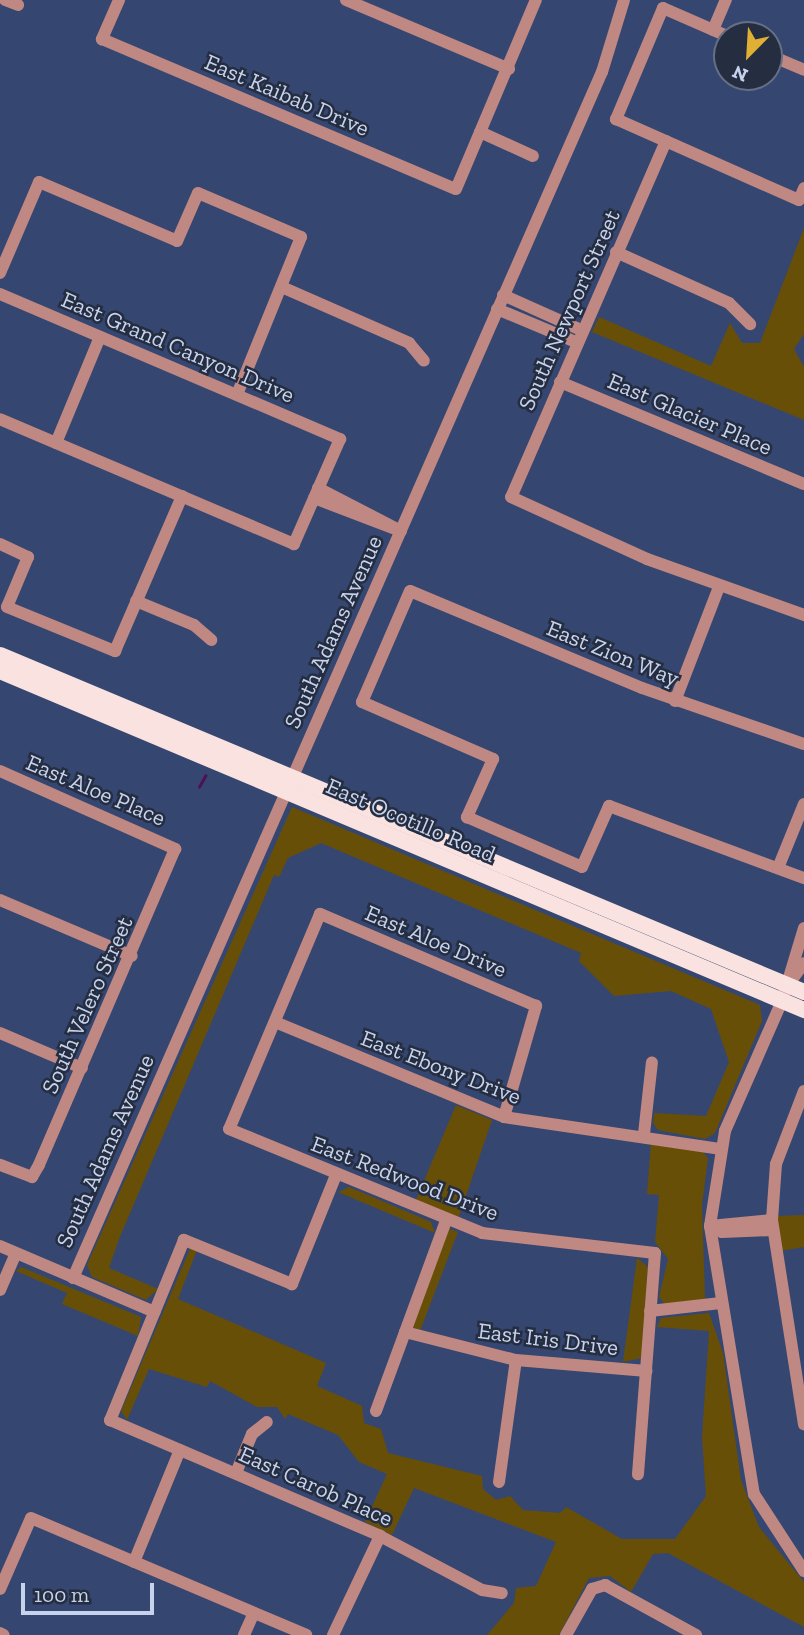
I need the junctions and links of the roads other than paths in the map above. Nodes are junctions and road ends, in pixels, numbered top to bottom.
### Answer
1 (119, 0) edge
2 (346, 0) edge
3 (536, 0) edge
4 (624, 0) edge
5 (726, 0) edge
6 (717, 21) edge
7 (713, 30) edge
8 (783, 61) edge
9 (509, 69) junction
10 (804, 70) edge
11 (480, 132) junction
12 (666, 141) junction
13 (533, 156) dead end
14 (801, 194) edge
15 (616, 252) junction
16 (0, 273) edge
17 (284, 288) junction
18 (0, 294) edge
19 (503, 295) junction
20 (497, 309) junction
21 (750, 324) dead end
22 (581, 330) junction
23 (100, 337) junction
24 (576, 342) junction
25 (424, 361) dead end
26 (560, 382) junction
27 (237, 395) junction
28 (0, 419) edge
29 (56, 443) junction
30 (804, 484) edge
31 (316, 493) junction
32 (182, 496) junction
33 (401, 531) junction
34 (0, 544) edge
35 (719, 587) junction
36 (136, 601) junction
37 (804, 615) edge
38 (211, 640) dead end
39 (0, 655) edge
40 (0, 671) edge
41 (675, 701) junction
42 (804, 744) edge
43 (0, 771) edge
44 (288, 786) junction
45 (804, 804) edge
46 (175, 849) joint
47 (778, 868) junction
48 (804, 878) edge
49 (0, 900) edge
50 (804, 928) edge
51 (132, 956) junction
52 (804, 963) edge
53 (788, 985) junction
54 (804, 992) edge
55 (782, 1001) junction
56 (804, 1010) edge
57 (275, 1022) junction
58 (0, 1032) edge
59 (652, 1062) dead end
60 (82, 1068) junction
61 (804, 1091) edge
62 (503, 1117) junction
63 (644, 1133) junction
64 (720, 1149) junction
65 (0, 1165) edge
66 (336, 1175) junction
67 (446, 1221) junction
68 (772, 1225) junction
69 (710, 1226) junction
70 (0, 1246) edge
71 (16, 1254) junction
72 (73, 1278) junction
73 (0, 1290) edge
74 (721, 1303) junction
75 (650, 1311) junction
76 (155, 1312) junction
77 (405, 1332) junction
78 (516, 1360) junction
79 (647, 1371) junction
80 (376, 1411) dead end
81 (267, 1422) dead end
82 (804, 1425) edge
83 (180, 1450) junction
84 (236, 1474) junction
85 (638, 1474) dead end
86 (499, 1482) dead end
87 (380, 1536) junction
88 (134, 1562) junction
89 (804, 1571) edge
90 (0, 1589) edge
91 (502, 1593) dead end
92 (254, 1613) junction
93 (244, 1635) edge
94 (306, 1635) edge
95 (333, 1635) edge
96 (566, 1635) edge
97 (696, 1635) edge

1 - 11 street, East Kaibab Drive
2 - 9 street
3 - 9 street
4 - 19 street, South Adams Avenue
5 - 6 street
7 - 12 street
8 - 10 street
9 - 11 street
11 - 13 street
12 - 14 street
12 - 15 street, South Newport Street
15 - 21 street
15 - 22 street, South Newport Street
16 - 17 street
17 - 25 street
17 - 27 street
18 - 23 street, East Grand Canyon Drive
19 - 20 street, South Adams Avenue
19 - 22 street
20 - 24 street
20 - 33 street, South Adams Avenue
22 - 24 street, South Newport Street
23 - 27 street, East Grand Canyon Drive
23 - 29 street
24 - 26 street, South Newport Street
26 - 30 street, East Glacier Place
26 - 35 street, South Newport Street
27 - 31 street, East Grand Canyon Drive
28 - 29 street
29 - 32 street
31 - 32 street
31 - 33 street
32 - 36 street
33 - 44 street, South Adams Avenue
34 - 36 street
35 - 37 street
35 - 41 street
36 - 38 street
39 - 44 main road, East Ocotillo Road
40 - 44 main road, East Ocotillo Road
41 - 42 street, East Zion Way
41 - 47 street, East Zion Way
43 - 46 street, East Aloe Place
44 - 53 main road, East Ocotillo Road
44 - 55 main road, East Ocotillo Road
44 - 72 street, South Adams Avenue
45 - 47 street
46 - 51 street, South Velero Street
47 - 48 street
49 - 51 street
50 - 53 street
51 - 60 street, South Velero Street
52 - 53 street
53 - 54 main road, East Ocotillo Road
53 - 55 street
55 - 56 main road, East Ocotillo Road
55 - 64 street
57 - 62 street, East Ebony Drive
57 - 62 street, East Aloe Drive
57 - 66 street, East Redwood Drive
58 - 60 street
59 - 63 street
60 - 65 street, South Velero Street
61 - 68 street
62 - 63 street, East Ebony Drive
63 - 64 street, East Ebony Drive
64 - 69 street
66 - 67 street, East Redwood Drive
66 - 76 street
67 - 75 street, East Redwood Drive
67 - 77 street
68 - 69 street
68 - 82 street
69 - 74 street
70 - 71 street
71 - 72 street
71 - 73 street
72 - 76 street
74 - 75 street
74 - 89 street
75 - 79 street
76 - 83 street, East Carob Place
77 - 78 street, East Iris Drive
77 - 80 street
78 - 79 street, East Iris Drive
78 - 86 street
79 - 85 street
81 - 84 street
83 - 84 street, East Carob Place
83 - 88 street
84 - 87 street, East Carob Place
87 - 91 street, East Carob Place
87 - 95 street
88 - 90 street
88 - 92 street
92 - 93 street
92 - 94 street
96 - 97 street

